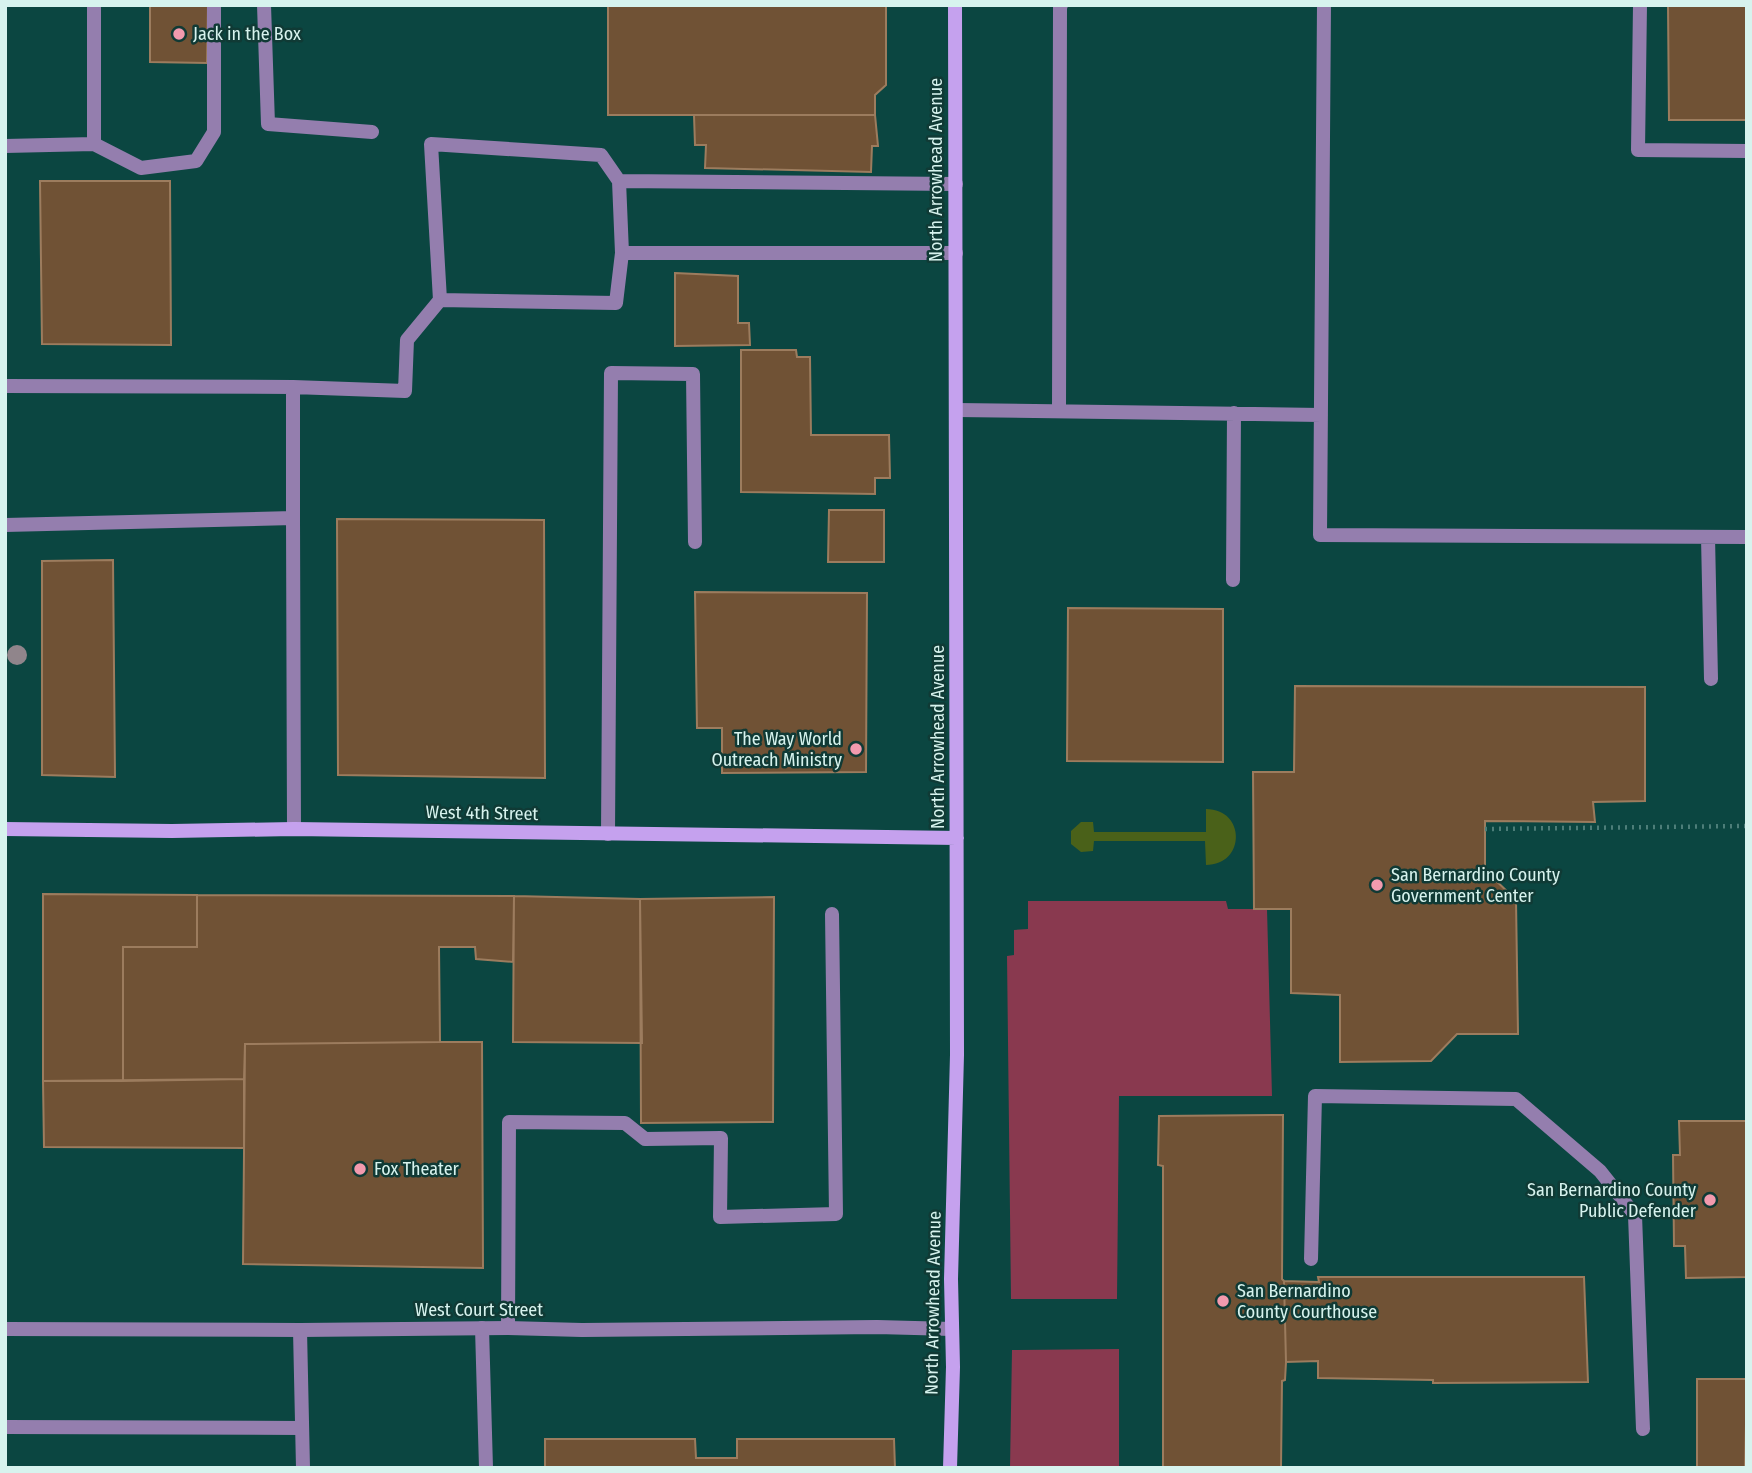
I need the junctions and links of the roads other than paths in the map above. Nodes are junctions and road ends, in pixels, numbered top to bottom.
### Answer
1 (94, 5) edge
2 (214, 5) edge
3 (264, 5) edge
4 (955, 5) edge
5 (1061, 5) edge
6 (1324, 5) edge
7 (1640, 5) edge
8 (372, 132) dead end
9 (94, 144) junction
10 (5, 146) edge
11 (1747, 151) edge
12 (619, 181) junction
13 (956, 184) junction
14 (622, 253) junction
15 (956, 253) junction
16 (440, 300) junction
17 (5, 386) edge
18 (293, 387) junction
19 (957, 410) junction
20 (1059, 411) junction
21 (1234, 414) junction
22 (1321, 415) junction
23 (293, 518) junction
24 (5, 525) edge
25 (1708, 537) junction
26 (1747, 537) edge
27 (695, 542) dead end
28 (1233, 580) dead end
29 (1711, 679) dead end
30 (5, 829) edge
31 (294, 829) junction
32 (608, 834) junction
33 (957, 838) junction
34 (832, 914) dead end
35 (1311, 1259) dead end
36 (482, 1328) junction
37 (508, 1328) junction
38 (5, 1329) edge
39 (952, 1329) junction
40 (300, 1331) junction
41 (5, 1427) edge
42 (302, 1428) junction
43 (1643, 1429) dead end
44 (303, 1468) edge
45 (485, 1468) edge
46 (950, 1468) edge

1 - 9 street
2 - 9 street
3 - 8 street
4 - 13 main road, North Arrowhead Avenue
5 - 20 street
6 - 22 street
7 - 11 street
9 - 10 street
12 - 13 street
12 - 14 street
12 - 16 street
13 - 15 main road, North Arrowhead Avenue
14 - 15 street
14 - 16 street
15 - 19 main road, North Arrowhead Avenue
16 - 18 street
17 - 18 street
18 - 23 street
19 - 20 street
19 - 33 main road, North Arrowhead Avenue
20 - 21 street
21 - 22 street
21 - 28 street
22 - 25 street
23 - 24 street
23 - 31 street
25 - 26 street
25 - 29 street
27 - 32 street
30 - 31 main road, West 4th Street
31 - 32 main road, West 4th Street
32 - 33 main road, West 4th Street
33 - 39 main road, North Arrowhead Avenue
34 - 37 street
35 - 43 street
36 - 37 street, West Court Street
36 - 40 street, West Court Street
36 - 45 street
37 - 39 street, West Court Street
38 - 40 street, West Court Street
39 - 46 main road, North Arrowhead Avenue
40 - 42 street
41 - 42 street
42 - 44 street

